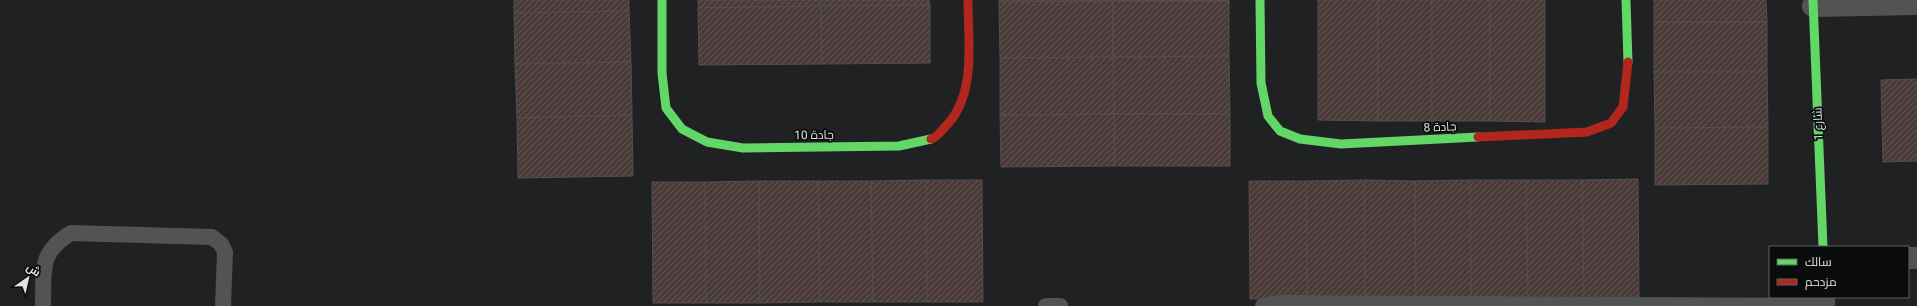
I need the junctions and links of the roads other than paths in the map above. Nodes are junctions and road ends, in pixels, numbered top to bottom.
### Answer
1 (662, 0) edge
2 (968, 0) edge
3 (1260, 0) edge
4 (1626, 0) edge
5 (1813, 3) edge
6 (1917, 4) edge
7 (1823, 246) edge
8 (43, 306) edge
9 (223, 306) edge
10 (1046, 306) edge
11 (1060, 306) edge
12 (1263, 306) edge
13 (1811, 306) edge

1 - 2 street, جادة 10
3 - 4 street, جادة 8
5 - 6 street
5 - 7 street, شارع 1
8 - 9 lane
10 - 11 lane
12 - 13 lane

